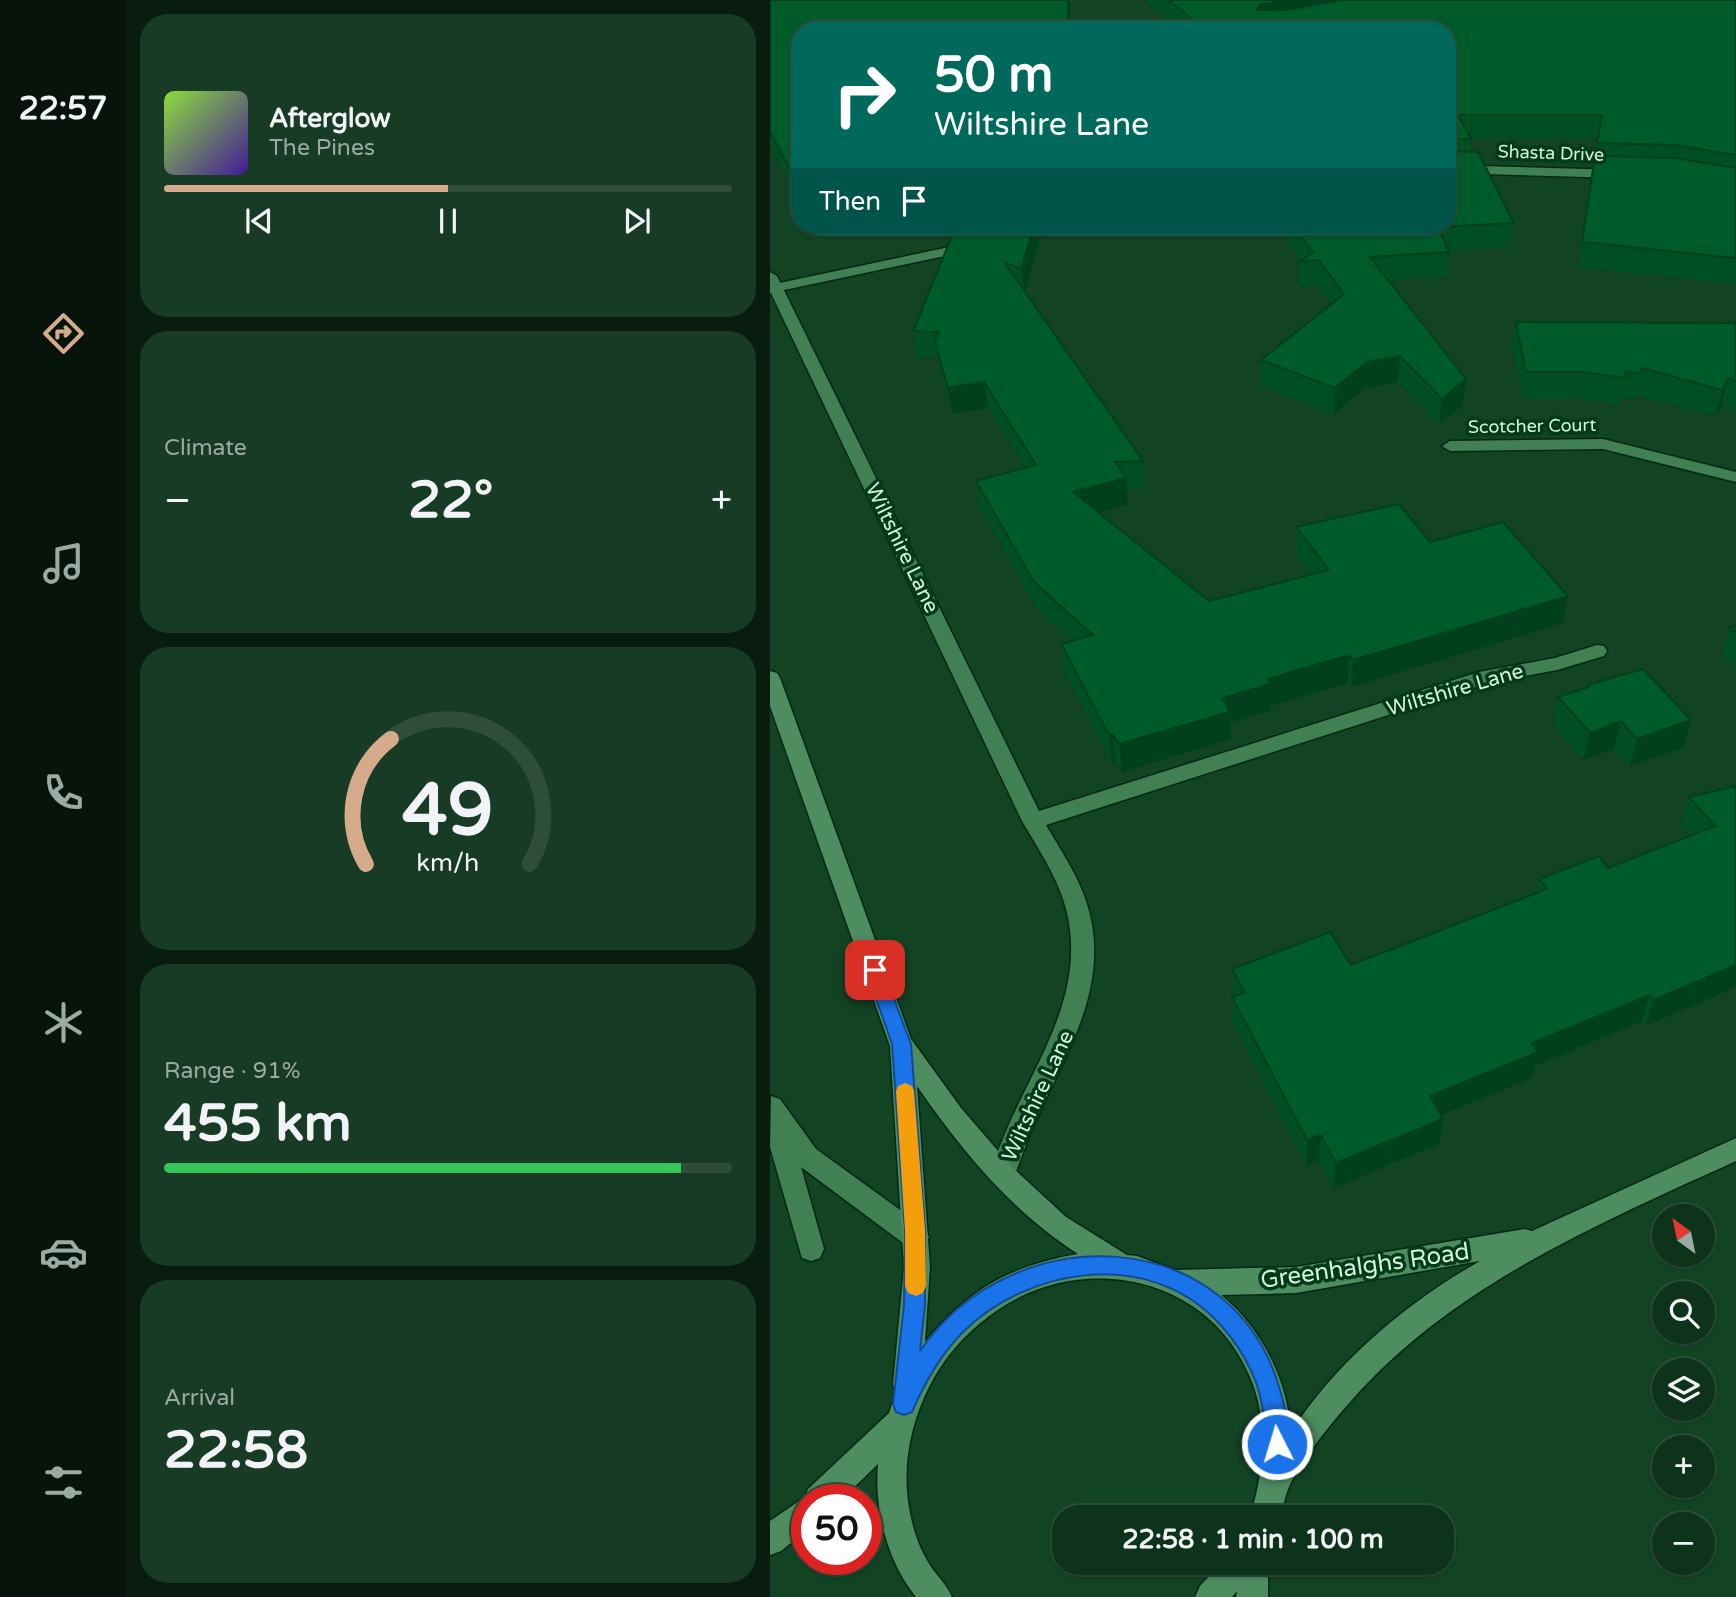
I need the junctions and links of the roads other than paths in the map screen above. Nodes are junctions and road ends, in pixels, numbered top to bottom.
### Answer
1 (1456, 169) edge
2 (1628, 175) edge
3 (1025, 235) edge
4 (772, 284) edge
5 (1450, 446) dead end
6 (1736, 477) edge
7 (1597, 651) dead end
8 (770, 678) edge
9 (1033, 821) junction
10 (901, 1044) junction
11 (771, 1105) edge
12 (1736, 1149) edge
13 (1002, 1174) junction
14 (1553, 1232) junction
15 (916, 1237) junction
16 (811, 1249) dead end
17 (1118, 1265) junction
18 (1174, 1280) junction
19 (901, 1414) junction
20 (834, 1484) edge
21 (1273, 1487) junction
22 (1268, 1505) edge
23 (791, 1524) edge
24 (770, 1540) edge
25 (1230, 1575) edge
26 (1253, 1575) edge
27 (936, 1597) edge
28 (1211, 1597) edge
29 (1252, 1597) edge

1 - 2 street, Shasta Drive
3 - 4 street
4 - 9 street, Wiltshire Lane
5 - 6 street, Scotcher Court
7 - 9 street, Wiltshire Lane
8 - 10 main road, Wiltshire Lane
9 - 13 street, Wiltshire Lane
10 - 13 main road, Wiltshire Lane
10 - 15 main road, Wiltshire Lane
11 - 15 street
11 - 16 street
12 - 14 main road, Greenhalghs Road
13 - 17 main road, Wiltshire Lane
14 - 18 main road, Greenhalghs Road
14 - 21 main road, Greenhalghs Road
15 - 19 main road, Wiltshire Lane
17 - 18 main road
17 - 19 main road
18 - 21 main road
19 - 20 main road
19 - 27 main road
21 - 22 main road
23 - 24 main road
25 - 28 main road
26 - 29 main road

